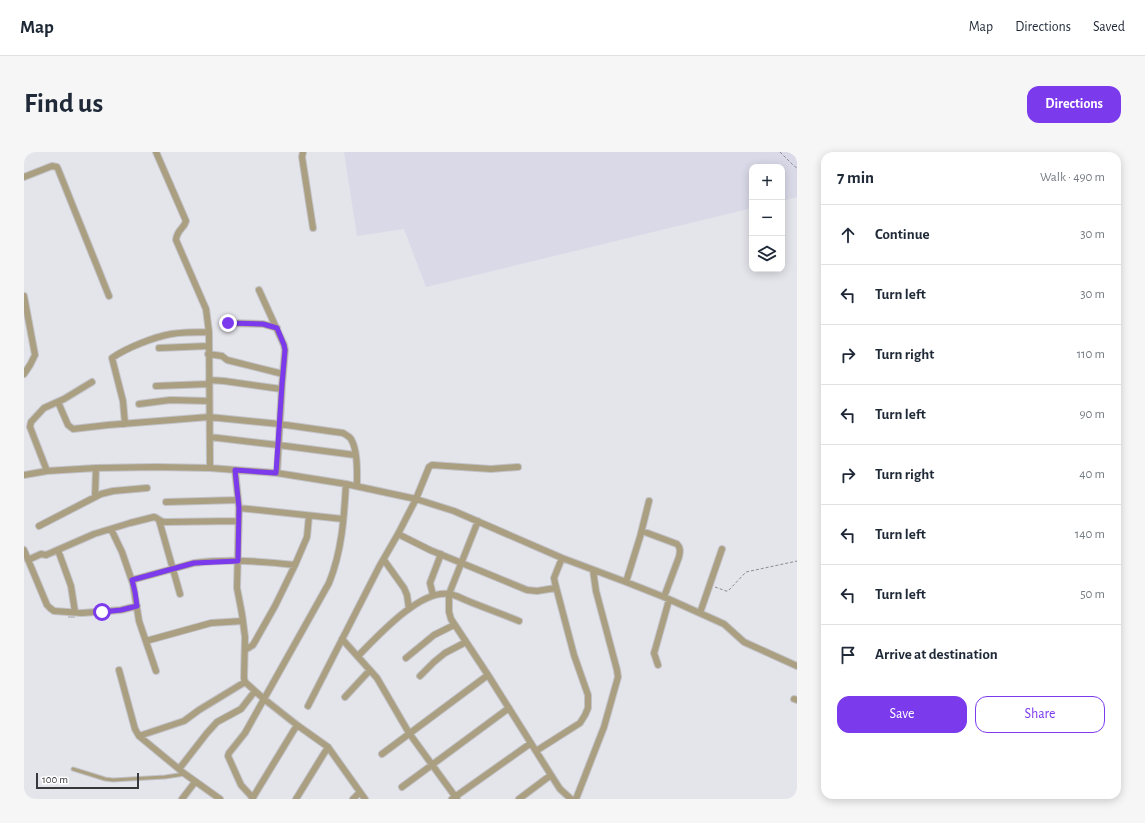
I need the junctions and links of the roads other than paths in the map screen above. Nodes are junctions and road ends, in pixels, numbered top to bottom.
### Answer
1 (156, 152) edge
2 (303, 152) edge
3 (24, 176) edge
4 (312, 228) dead end
5 (259, 290) dead end
6 (24, 296) edge
7 (109, 296) dead end
8 (228, 323) dead end
9 (277, 328) junction
10 (209, 332) junction
11 (208, 346) junction
12 (159, 348) dead end
13 (208, 354) junction
14 (24, 374) edge
15 (283, 374) junction
16 (92, 382) dead end
17 (209, 382) junction
18 (156, 386) dead end
19 (281, 389) junction
20 (209, 401) junction
21 (58, 402) junction
22 (139, 404) dead end
23 (209, 417) junction
24 (125, 424) junction
25 (279, 424) junction
26 (210, 437) junction
27 (278, 445) junction
28 (355, 455) junction
29 (518, 467) dead end
30 (96, 468) junction
31 (210, 468) junction
32 (235, 470) junction
33 (47, 471) junction
34 (276, 473) junction
35 (24, 474) edge
36 (346, 484) junction
37 (357, 486) junction
38 (147, 488) dead end
39 (95, 497) junction
40 (416, 499) junction
41 (238, 500) junction
42 (649, 501) dead end
43 (166, 502) dead end
44 (239, 508) junction
45 (309, 516) junction
46 (344, 519) junction
47 (159, 520) junction
48 (238, 521) junction
49 (478, 521) junction
50 (39, 526) dead end
51 (111, 529) junction
52 (642, 531) junction
53 (398, 534) junction
54 (722, 549) dead end
55 (24, 550) edge
56 (58, 550) junction
57 (441, 554) junction
58 (562, 558) junction
59 (28, 560) junction
60 (384, 560) junction
61 (238, 561) junction
62 (461, 563) junction
63 (295, 565) junction
64 (173, 570) junction
65 (593, 570) junction
66 (132, 580) junction
67 (626, 582) junction
68 (556, 588) junction
69 (180, 594) dead end
70 (449, 594) junction
71 (433, 595) junction
72 (666, 599) junction
73 (137, 606) junction
74 (409, 609) junction
75 (75, 612) junction
76 (700, 613) junction
77 (243, 621) junction
78 (519, 621) dead end
79 (454, 625) junction
80 (342, 639) junction
81 (146, 641) junction
82 (466, 642) junction
83 (245, 650) junction
84 (358, 656) junction
85 (406, 658) dead end
86 (658, 665) dead end
87 (797, 666) edge
88 (118, 670) dead end
89 (370, 670) junction
90 (156, 671) dead end
91 (488, 675) junction
92 (420, 676) dead end
93 (245, 682) junction
94 (254, 691) junction
95 (346, 697) dead end
96 (264, 699) junction
97 (308, 706) dead end
98 (509, 708) junction
99 (297, 725) junction
100 (408, 733) junction
101 (139, 736) junction
102 (531, 743) junction
103 (328, 747) junction
104 (536, 751) junction
105 (382, 754) dead end
106 (432, 764) junction
107 (179, 768) junction
108 (73, 769) dead end
109 (185, 774) junction
110 (551, 775) junction
111 (195, 782) junction
112 (402, 787) dead end
113 (360, 792) junction
114 (255, 798) edge
115 (455, 798) edge
116 (182, 799) edge
117 (219, 799) edge
118 (296, 799) edge
119 (353, 799) edge
120 (365, 799) edge
121 (519, 799) edge
122 (570, 799) edge
123 (576, 799) edge

1 - 10 street
2 - 4 street
3 - 7 street
5 - 9 street
6 - 14 street
8 - 9 street
9 - 15 street
10 - 11 street
10 - 24 street
11 - 12 street
11 - 13 street
13 - 15 street
13 - 17 street
15 - 19 street
16 - 21 street
17 - 18 street
17 - 19 street
17 - 20 street
19 - 25 street
20 - 22 street
20 - 23 street
21 - 24 street
21 - 33 street
23 - 24 street
23 - 25 street
23 - 26 street
25 - 27 street
25 - 28 street
26 - 27 street
26 - 31 street
27 - 28 street
27 - 34 street
28 - 37 street
29 - 40 street
30 - 31 street
30 - 33 street
30 - 39 street
31 - 32 street
32 - 34 street
32 - 41 street
33 - 35 street
34 - 36 street
36 - 37 street
36 - 46 street
37 - 40 street
38 - 39 street
39 - 50 street
40 - 49 street
40 - 53 street
41 - 43 street
41 - 44 street
42 - 52 street
44 - 45 street
44 - 48 street
45 - 46 street
45 - 63 street
46 - 96 street
47 - 48 street
47 - 51 street
47 - 64 street
48 - 61 street
49 - 58 street
49 - 62 street
51 - 56 street
51 - 66 street
52 - 67 street
52 - 72 street
53 - 57 street
53 - 60 street
54 - 76 street
55 - 59 street
56 - 59 street
56 - 75 street
57 - 62 street
57 - 71 street
58 - 65 street
58 - 68 street
59 - 75 street
60 - 74 street
60 - 80 street
61 - 63 street
61 - 64 street
61 - 77 street
62 - 68 street
62 - 70 street
63 - 83 street
64 - 66 street
64 - 69 street
65 - 67 street
65 - 123 street
66 - 73 street
67 - 72 street
68 - 104 street
70 - 71 street
70 - 78 street
70 - 79 street
71 - 74 street
72 - 76 street
72 - 86 street
73 - 75 street
73 - 81 street
74 - 84 street
76 - 87 street
77 - 81 street
77 - 83 street
79 - 82 street
79 - 85 street
80 - 84 street
80 - 97 street
81 - 90 street
82 - 91 street
82 - 92 street
83 - 93 street
84 - 89 street
88 - 101 street
89 - 95 street
89 - 100 street
91 - 98 street
91 - 100 street
93 - 94 street
93 - 101 street
94 - 96 street
94 - 107 street
96 - 99 street
96 - 114 street
98 - 102 street
98 - 106 street
99 - 103 street
99 - 114 street
100 - 105 street
100 - 106 street
101 - 107 street
102 - 104 street
102 - 115 street
103 - 113 street
103 - 118 street
104 - 110 street
106 - 112 street
106 - 115 street
107 - 109 street
108 - 109 lane
109 - 111 street
110 - 121 street
110 - 122 street
111 - 116 street
111 - 117 street
113 - 119 street
113 - 120 street

